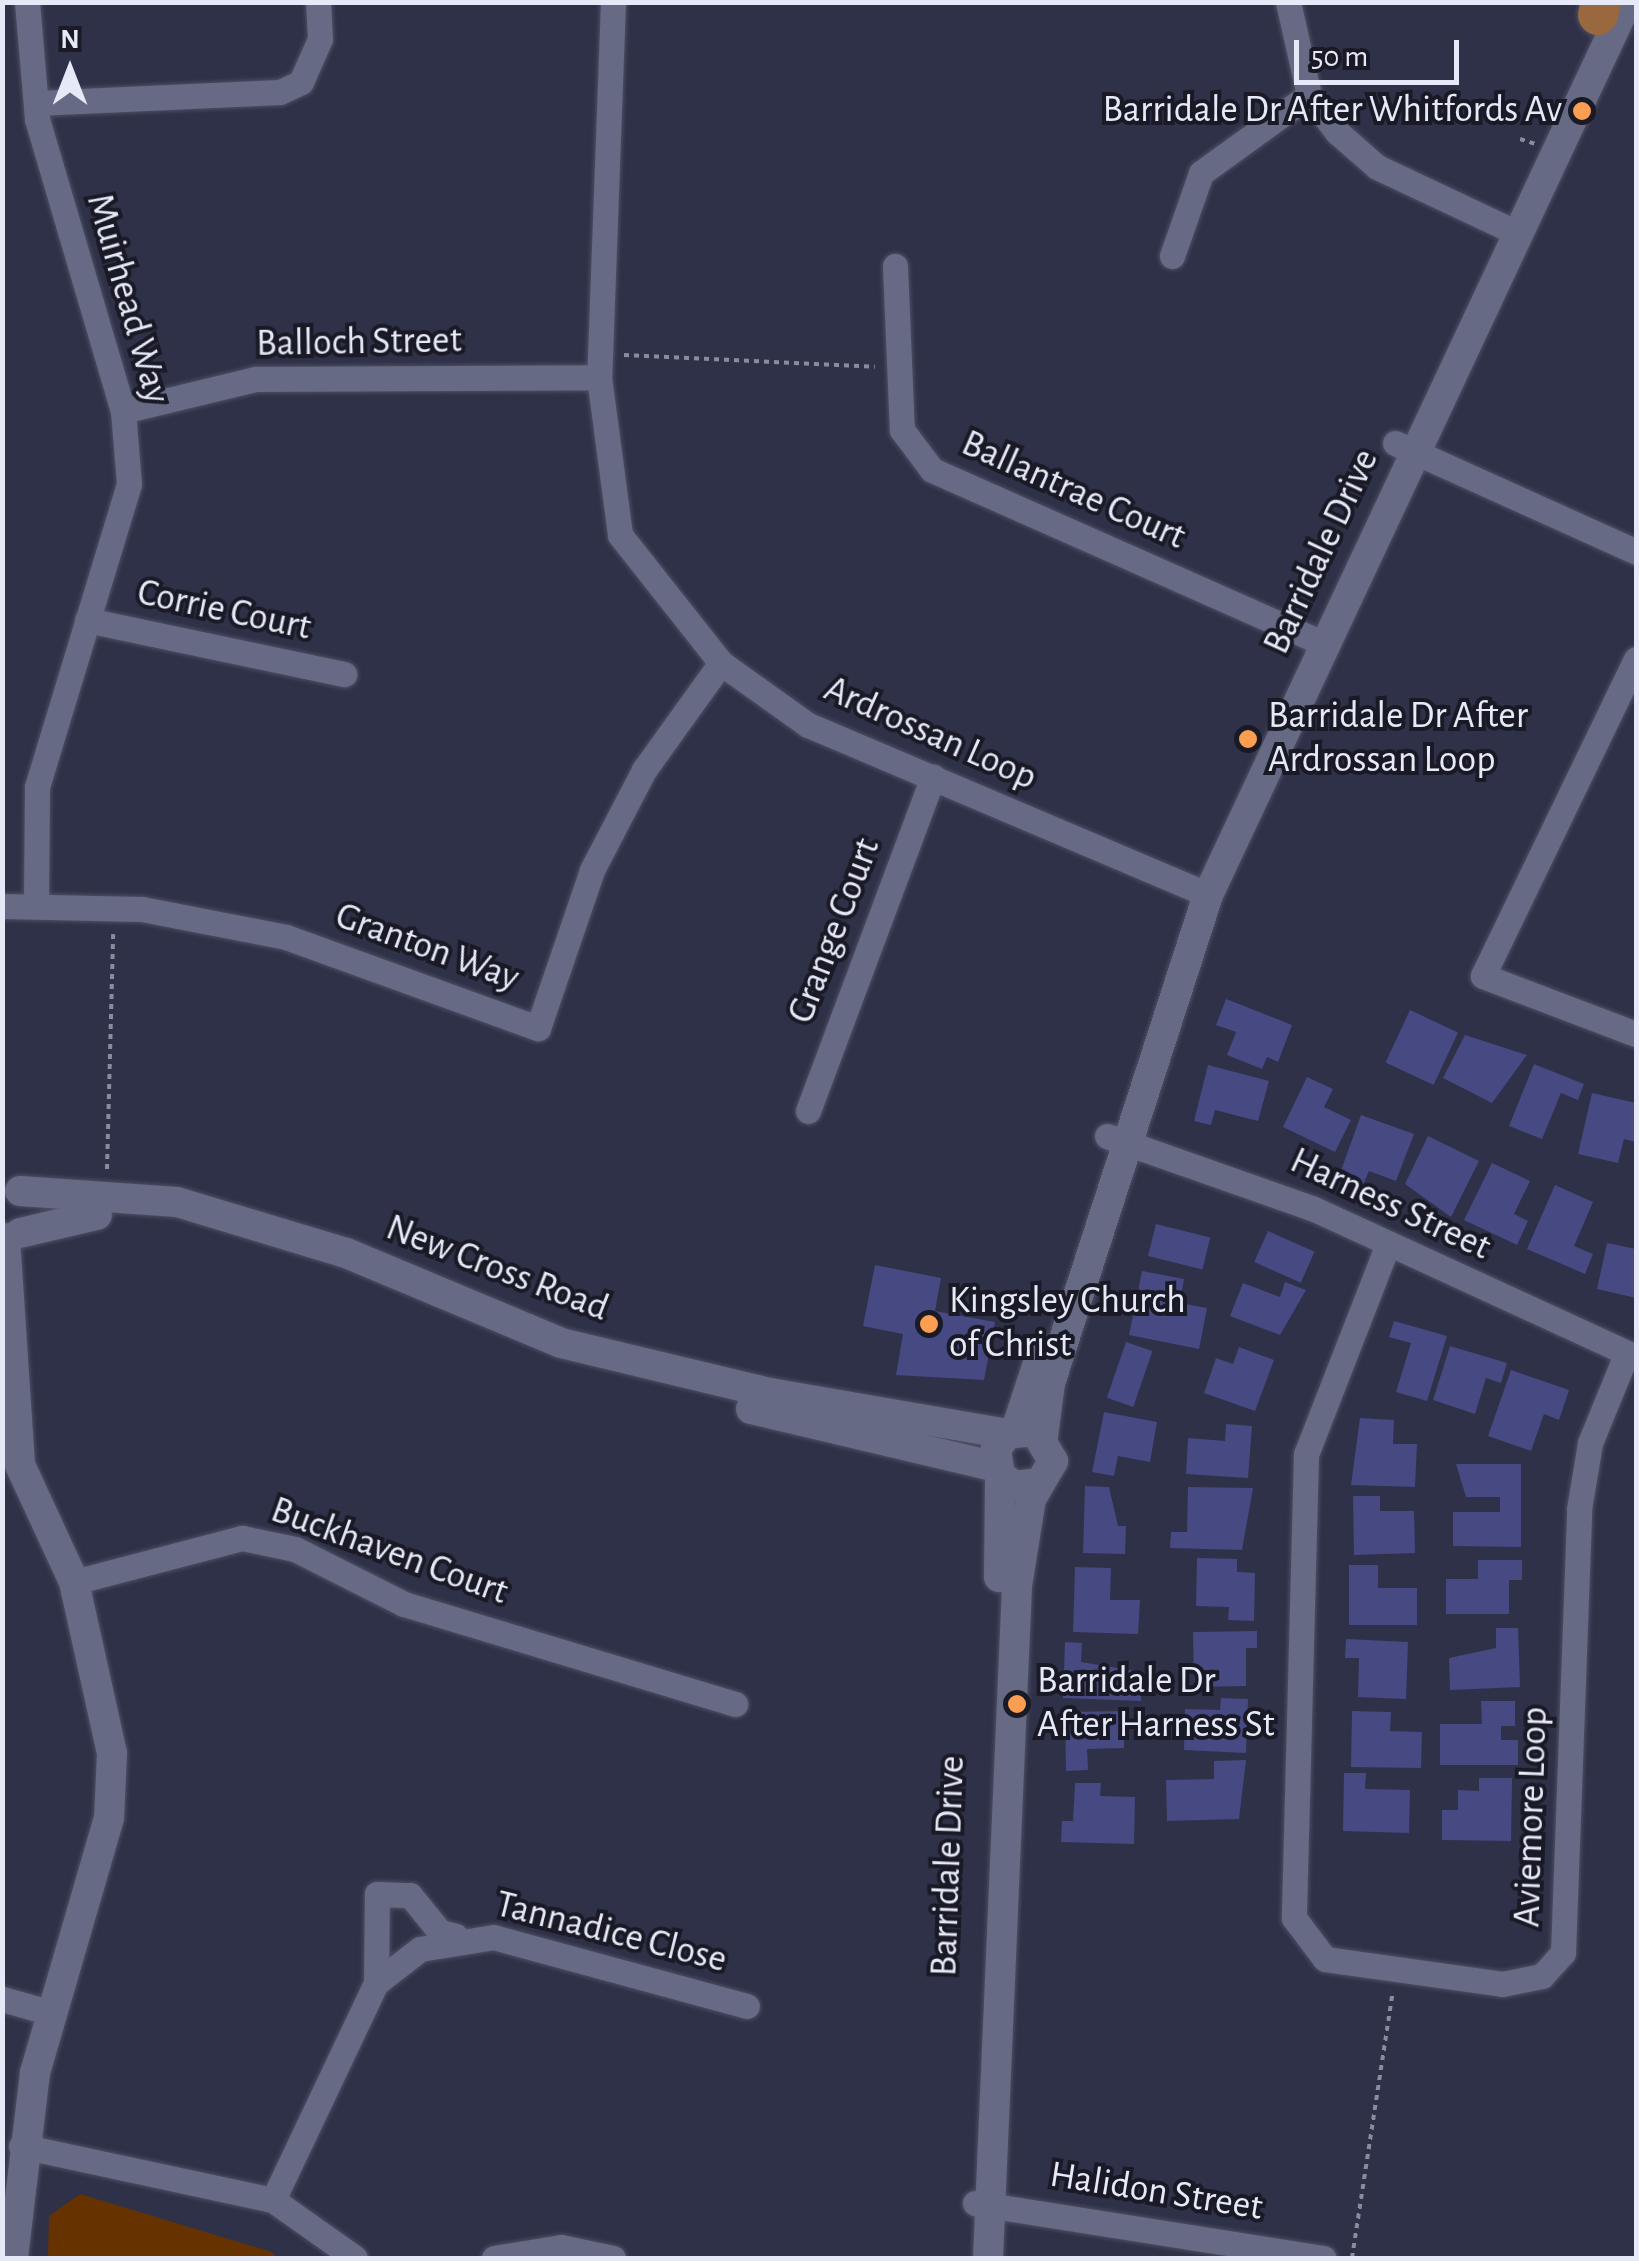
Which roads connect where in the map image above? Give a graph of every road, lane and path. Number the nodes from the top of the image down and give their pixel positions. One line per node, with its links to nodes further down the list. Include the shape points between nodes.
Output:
1 (27, 2): 7 (street, Muirhead Way)
2 (318, 2): 7 (street, via 320,38 302,82 280,92)
3 (613, 2): 11 (street, Ardrossan Loop)
4 (1288, 2): 6 (street)
5 (1608, 6): 8 (street, Barridale Drive)
6 (1309, 95): 8 (street, via 1377,167); 9 (street, via 1201,173)
7 (36, 103): 13 (street, Muirhead Way)
8 (1506, 228): 14 (street, Barridale Drive)
9 (1172, 256)
10 (895, 266): 12 (street, Ballantrae Court)
11 (599, 366): 12 (path); 13 (street, Balloch Street, via 255,379); 19 (street, Ardrossan Loop, via 620,535)
12 (896, 368): 17 (street, Ballantrae Court, via 902,430 932,470)
13 (124, 411): 16 (street, Muirhead Way, via 129,484)
14 (1403, 447): 15 (street); 17 (street, Barridale Drive)
15 (1636, 552)
16 (87, 620): 20 (street, Corrie Court); 23 (street, Muirhead Way, via 37,786)
17 (1315, 640): 22 (street, Barridale Drive)
18 (1636, 659): 26 (street, via 1483,976)
19 (722, 663): 21 (street, Ardrossan Loop, via 808,725); 25 (street, Granton Way, via 644,770 592,870 538,1028 286,936)
20 (344, 674)
21 (933, 777): 22 (street, Ardrossan Loop); 27 (street, Grange Court)
22 (1199, 891): 28 (street, Barridale Drive)
23 (36, 904): 24 (street, Granton Way); 25 (street, Granton Way)
24 (2, 906)
25 (114, 908): 30 (path)
26 (1636, 1034)
27 (808, 1111)
28 (1116, 1139): 32 (street, Harness Street, via 1230,1174); 34 (street, Barridale Drive)
29 (12, 1188): 30 (street, New Cross Road); 31 (street, via 30,1213)
30 (106, 1194): 34 (street, New Cross Road, via 266,1225 561,1343 770,1393)
31 (9, 1236): 35 (street); 36 (street, New Cross Road, via 56,1218 106,1214 174,1222 338,1272 555,1362)
32 (1388, 1244): 33 (street, Harness Street); 41 (street, Aviemore Loop, via 1306,1454 1294,1918 1325,1959)
33 (1631, 1356): 41 (street, Aviemore Loop, via 1590,1443 1579,1509 1563,1953 1524,1983)
34 (1022, 1434): 36 (street, Barridale Drive); 37 (street, Barridale Drive, via 1052,1461)
35 (12, 1468): 38 (street)
36 (998, 1471): 37 (street, New Cross Road, via 1014,1486); 48 (street, Barridale Drive)
37 (1039, 1483): 48 (street, Barridale Drive, via 1024,1524 1013,1634)
38 (74, 1582): 39 (street, Buckhaven Court, via 242,1538 296,1549 404,1604); 45 (street, via 112,1752 109,1818)
39 (735, 1704)
40 (456, 1936): 42 (street, Tannadice Close, via 420,1949); 42 (street, Tannadice Close, via 440,1932 399,1889 377,1894); 44 (street, Tannadice Close, via 492,1937)
41 (1396, 1972): 56 (path)
42 (376, 1983): 47 (street, Tannadice Close)
43 (2, 1998): 45 (street)
44 (748, 2006)
45 (52, 2013): 46 (street)
46 (22, 2146): 47 (street); 49 (street)
47 (273, 2200): 50 (street)
48 (985, 2204): 53 (street, Barridale Drive); 54 (street, Barridale Drive); 55 (street, Halidon Street)
49 (13, 2258)
50 (355, 2258)
51 (494, 2258): 52 (street, via 561,2247)
52 (612, 2258)
53 (968, 2258)
54 (988, 2258)
55 (1324, 2258)
56 (1352, 2258)

